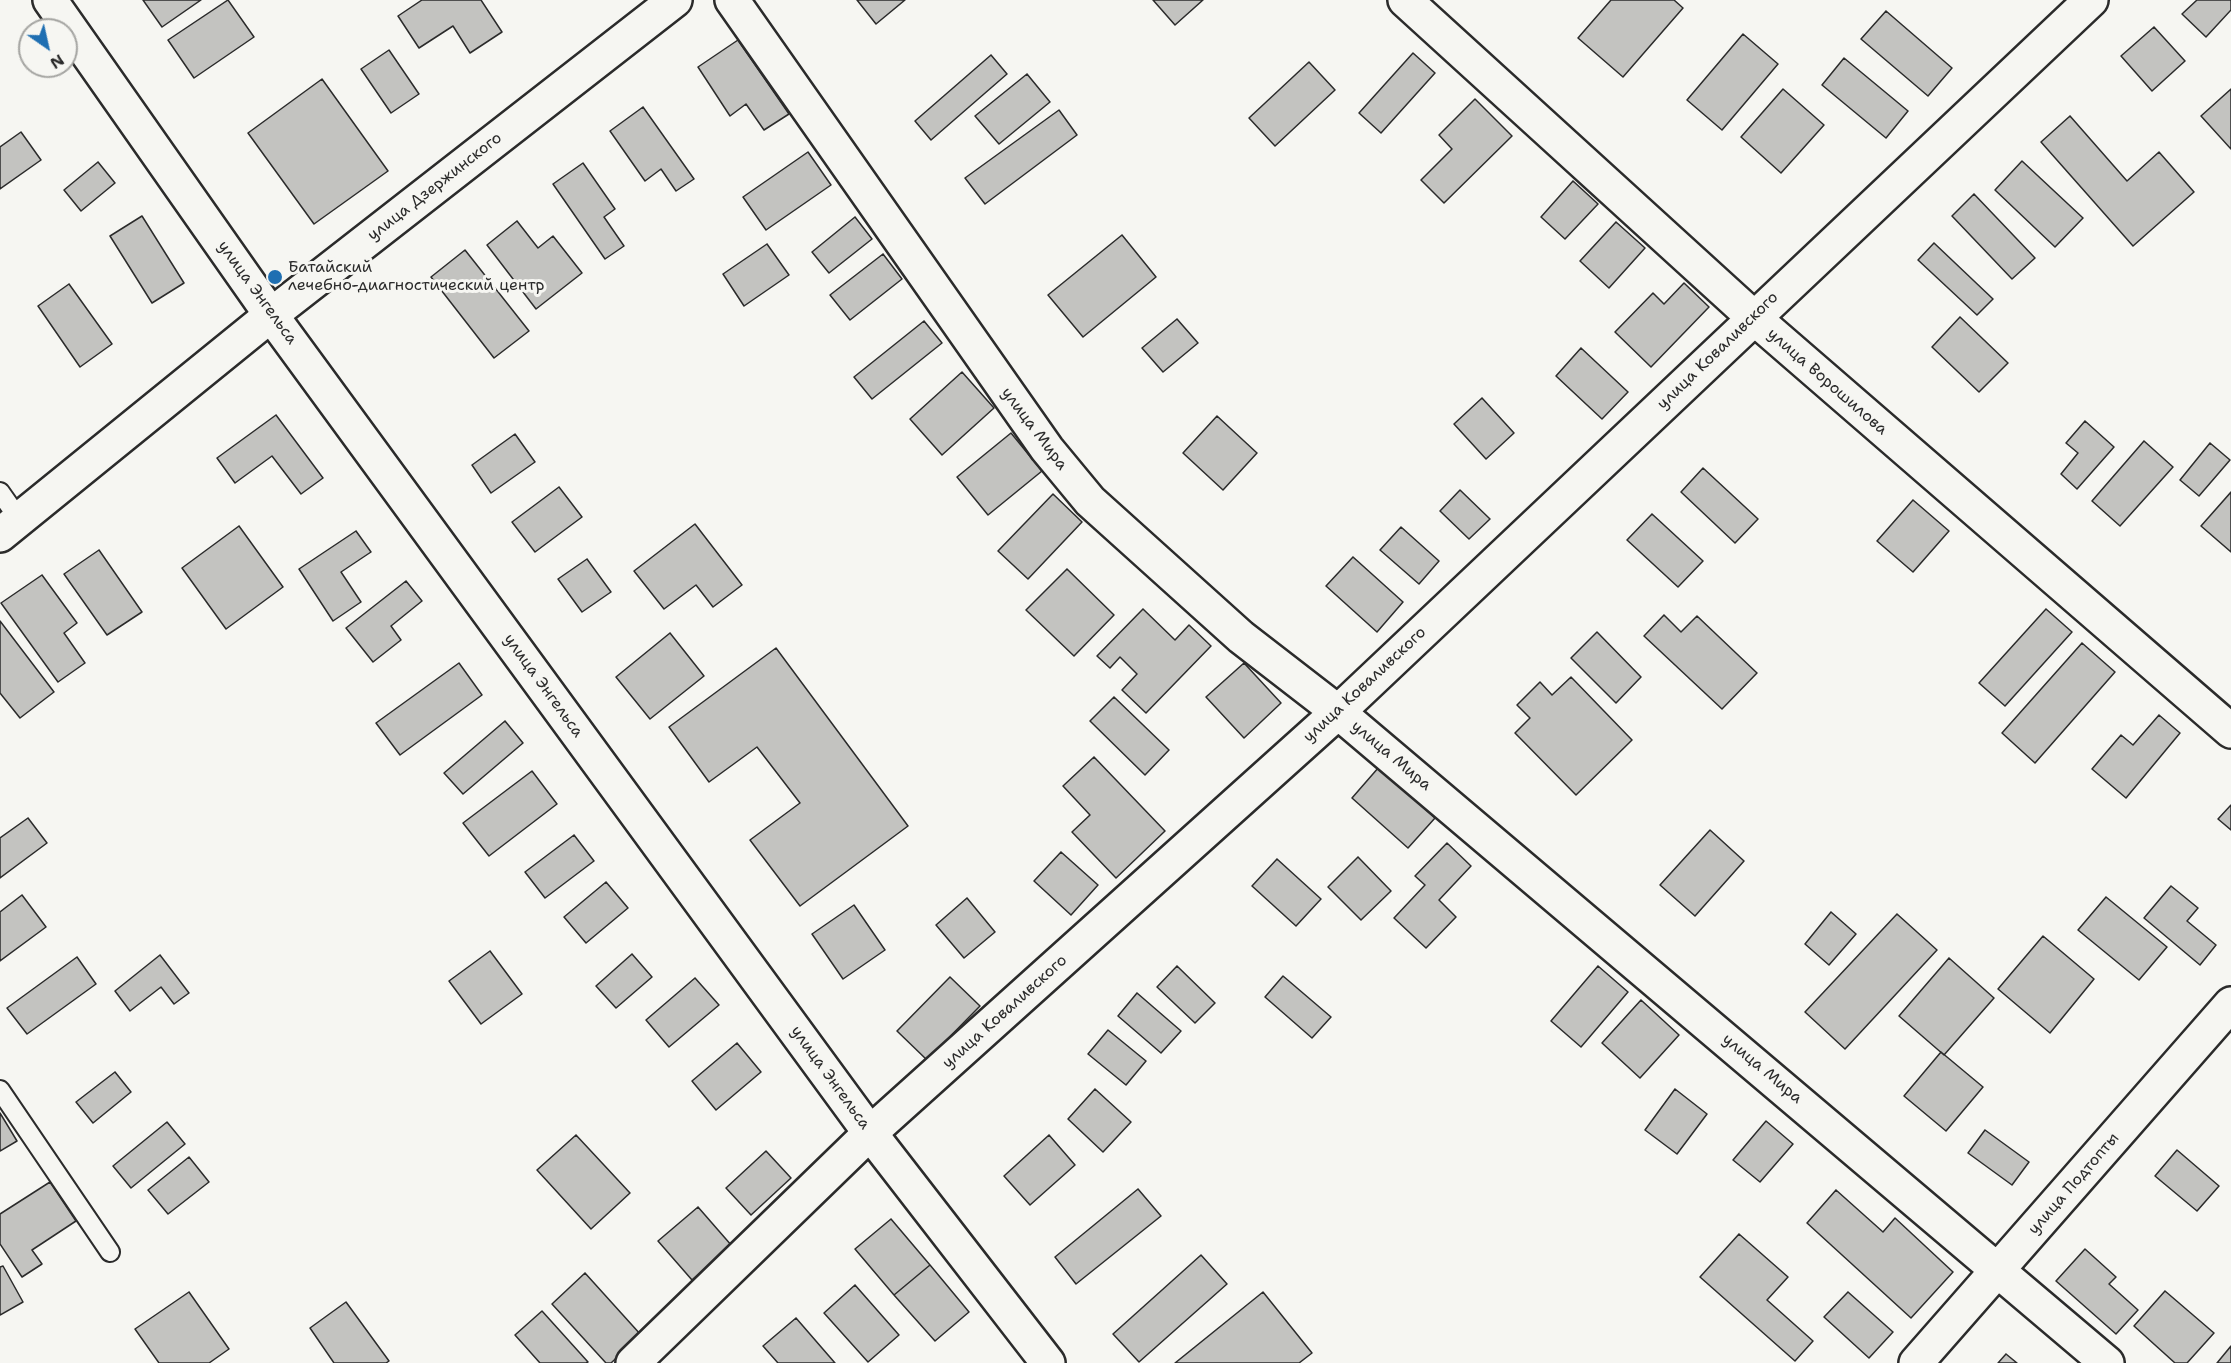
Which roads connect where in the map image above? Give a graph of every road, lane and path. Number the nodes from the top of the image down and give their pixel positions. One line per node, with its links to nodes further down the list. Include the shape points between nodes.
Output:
1 (50, 0): 6 (street, улица Энгельса)
2 (675, 0): 6 (street, улица Дзержинского)
3 (732, 0): 10 (street, улица Мира, via 1047,449 1090,501 1241,637)
4 (1405, 0): 7 (street, улица Ворошилова)
5 (2091, 0): 7 (street, улица Коваливского)
6 (271, 315): 9 (street, улица Дзержинского); 14 (street, улица Энгельса)
7 (1753, 317): 10 (street, улица Коваливского); 11 (street, улица Ворошилова)
8 (0, 492): 9 (lane)
9 (10, 527)
10 (1338, 712): 14 (street, улица Коваливского); 16 (street, улица Мира)
11 (2231, 731)
12 (2231, 1004): 16 (street, улица Подтопты)
13 (0, 1090): 15 (lane)
14 (870, 1133): 17 (street, улица Коваливского); 18 (street, улица Энгельса)
15 (110, 1252)
16 (2000, 1270): 19 (street, улица Подтопты); 20 (street, улица Мира)
17 (633, 1363)
18 (1048, 1363)
19 (1916, 1363)
20 (2107, 1363)

